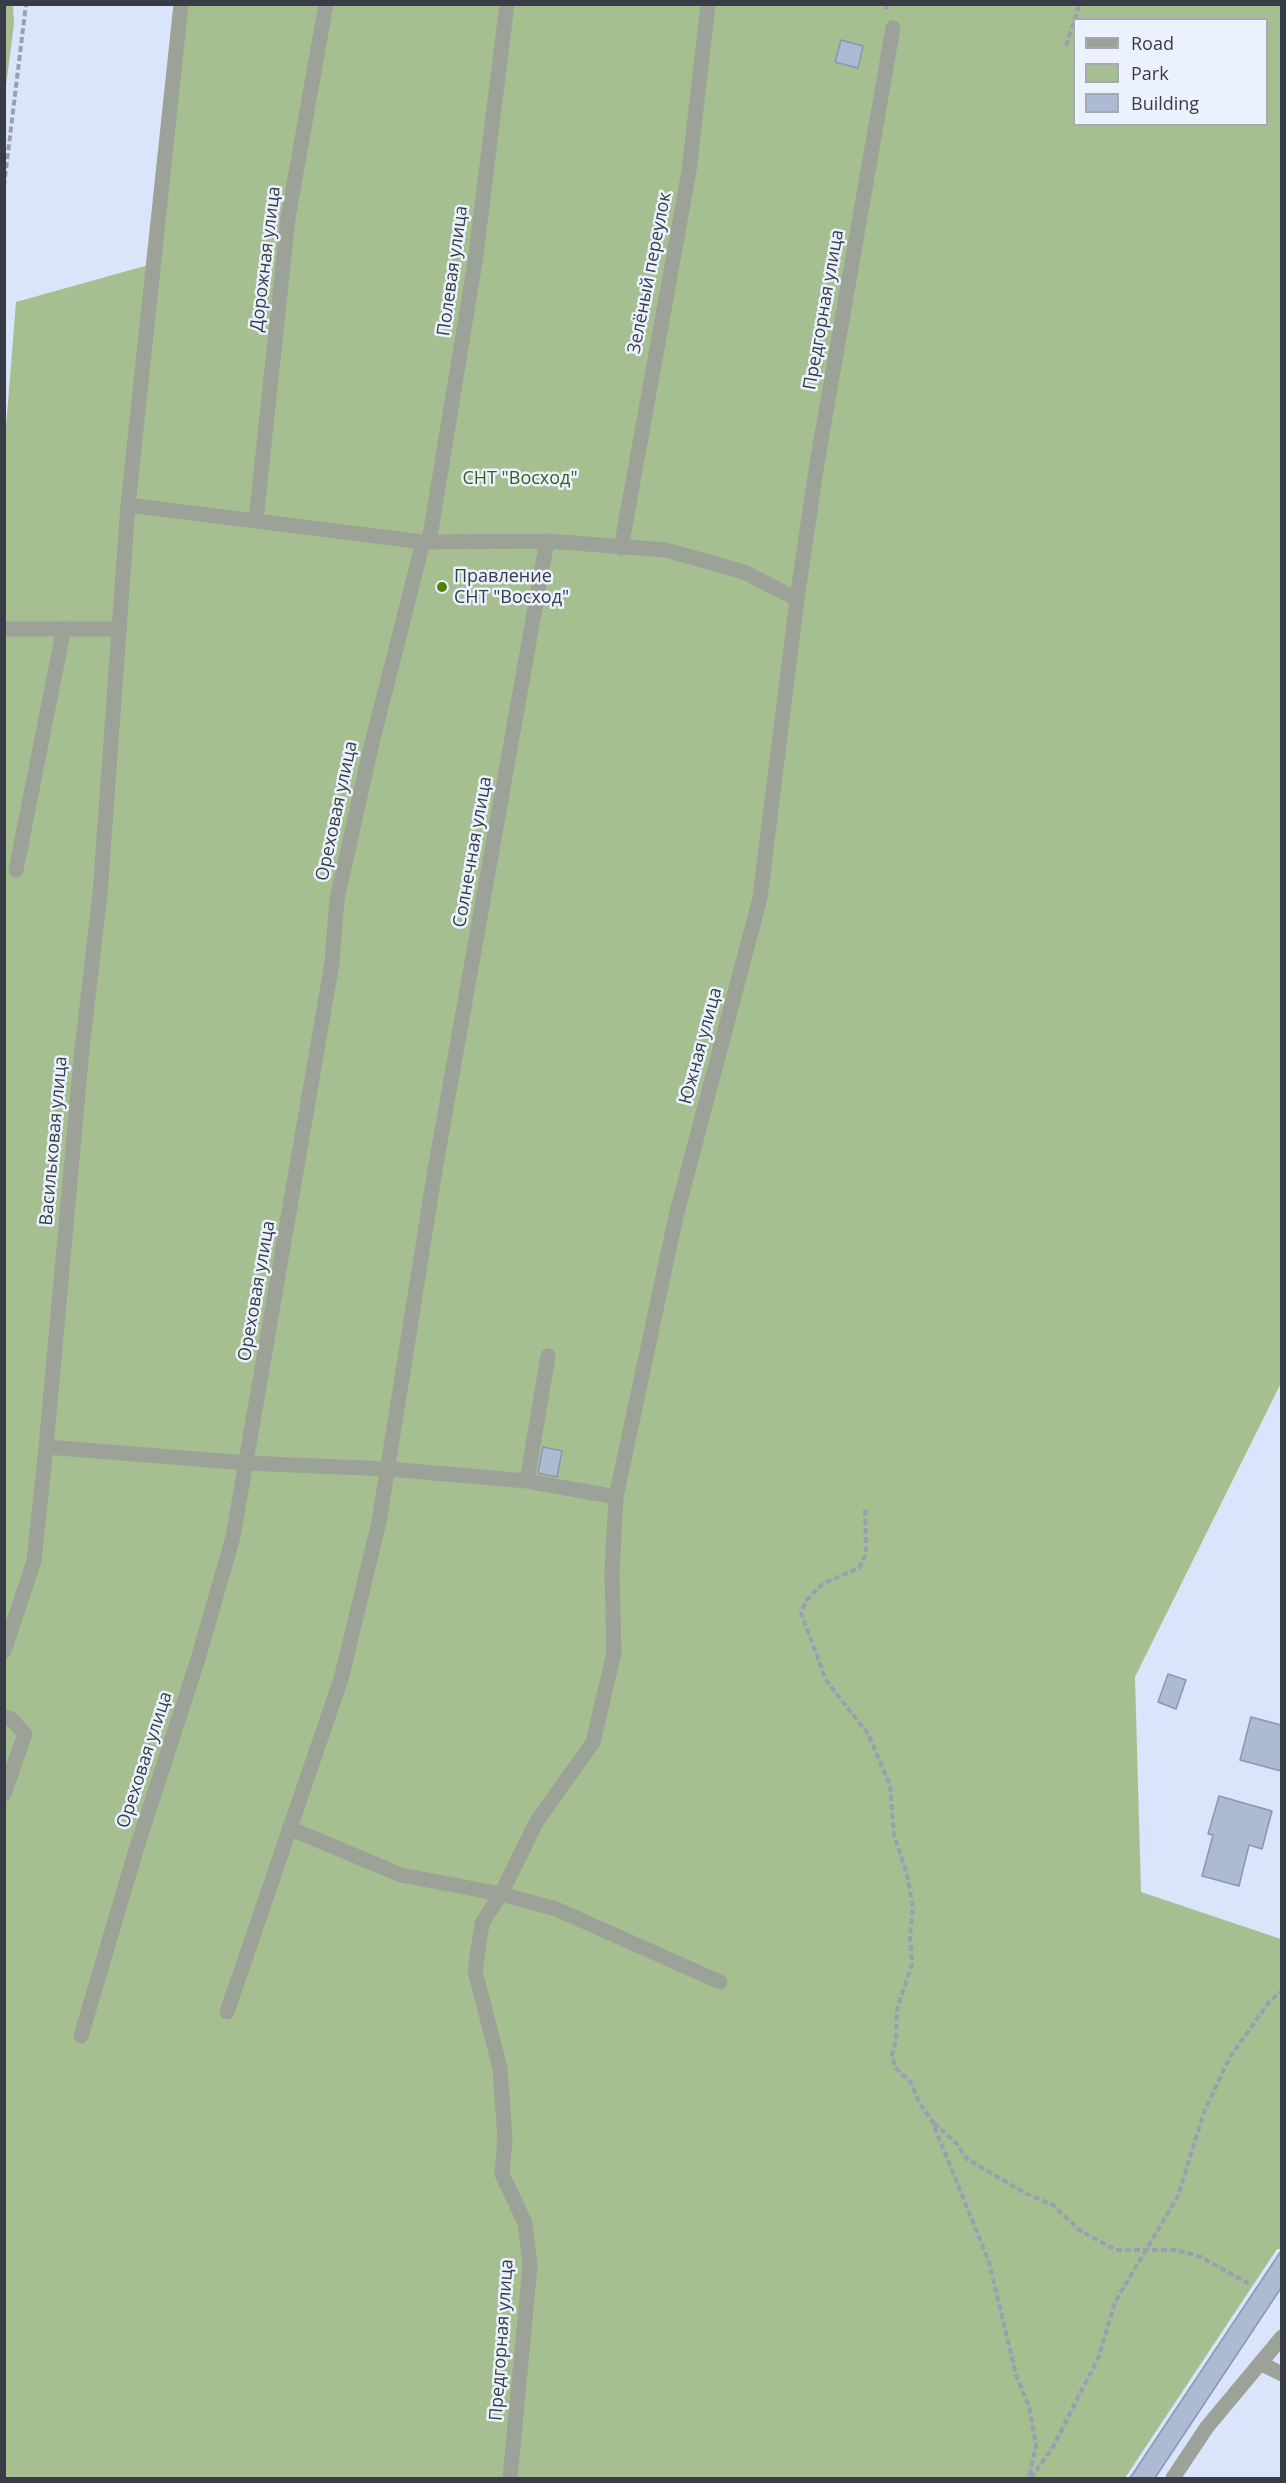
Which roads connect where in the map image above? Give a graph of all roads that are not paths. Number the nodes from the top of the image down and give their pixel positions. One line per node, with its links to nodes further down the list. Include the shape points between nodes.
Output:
1 (181, 4): 6 (street, Васильковая улица)
2 (326, 4): 7 (street, Дорожная улица, via 288,218)
3 (507, 4): 9 (street, Полевая улица, via 476,262)
4 (708, 4): 10 (street, Зелёный переулок, via 689,171)
5 (893, 28): 11 (street, Предгорная улица)
6 (128, 505): 7 (street); 14 (street, Васильковая улица)
7 (256, 520): 9 (street)
8 (547, 541): 9 (street); 10 (street); 19 (street, Солнечная улица, via 435,1170)
9 (426, 542): 18 (street, Ореховая улица, via 371,747 338,899 332,963)
10 (621, 548): 11 (street, via 666,550 744,572)
11 (797, 599): 21 (street, Южная улица, via 760,898 676,1216)
12 (64, 628): 13 (street); 14 (street); 15 (street)
13 (4, 629)
14 (120, 629): 17 (street, Васильковая улица, via 100,894)
15 (15, 870)
16 (548, 1356): 20 (street)
17 (46, 1447): 18 (street); 22 (street, Васильковая улица, via 34,1561)
18 (247, 1463): 19 (street); 29 (street, Ореховая улица, via 233,1537 198,1659)
19 (389, 1469): 20 (street); 25 (street, Солнечная улица, via 341,1679)
20 (527, 1481): 21 (street)
21 (616, 1497): 26 (street, Предгорная улица, via 612,1572 614,1653 593,1742 537,1821)
22 (4, 1651)
23 (4, 1717): 24 (street, via 25,1734)
24 (4, 1794)
25 (290, 1828): 26 (street, via 401,1875); 28 (street, Солнечная улица)
26 (501, 1894): 27 (street, via 556,1909); 33 (street, Предгорная улица, via 482,1923 475,1971 500,2068 505,2139 502,2174 525,2223 530,2266)
27 (720, 1982)
28 (227, 2012)
29 (81, 2036)
30 (1281, 2337): 31 (street)
31 (1260, 2363): 32 (street); 34 (street, via 1207,2427)
32 (1281, 2374)
33 (510, 2478)
34 (1173, 2478)

